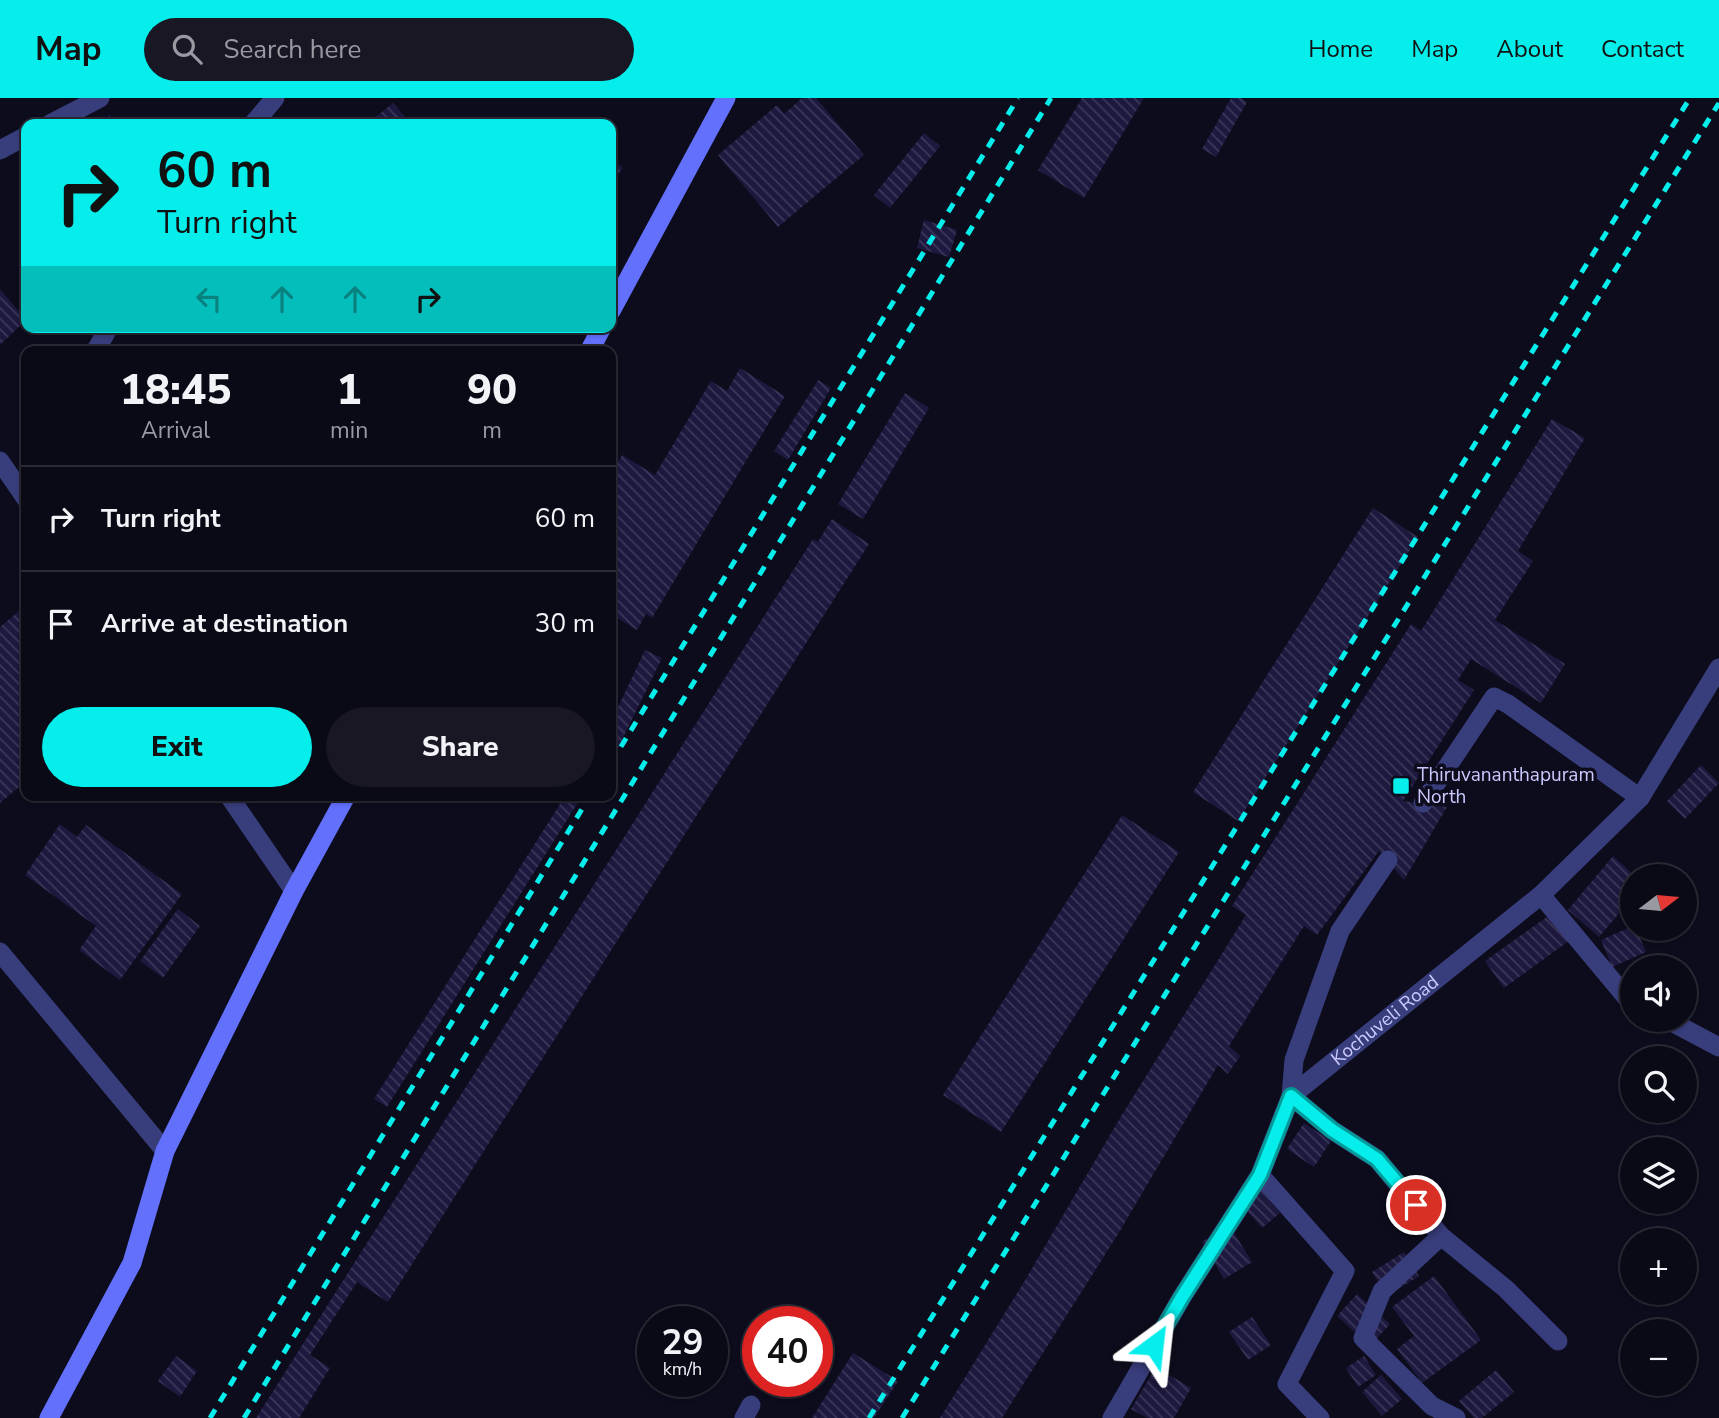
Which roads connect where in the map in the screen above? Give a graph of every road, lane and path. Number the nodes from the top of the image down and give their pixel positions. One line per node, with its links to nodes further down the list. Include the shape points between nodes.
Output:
1 (100, 98): 4 (street)
2 (275, 98): 5 (street)
3 (726, 98): 8 (main road)
4 (60, 119)
5 (257, 119)
6 (21, 139): 7 (street)
7 (0, 150)
8 (616, 302)
9 (0, 460): 10 (street)
10 (21, 483)
11 (1719, 668): 12 (street, Kochuveli Road)
12 (1640, 799): 15 (street, via 1494,697); 18 (street, Kochuveli Road)
13 (232, 801): 17 (street)
14 (343, 801): 17 (main road)
15 (1423, 803)
16 (1388, 860): 23 (street, via 1340,931 1294,1060)
17 (294, 891): 24 (main road)
18 (1541, 895): 20 (street); 23 (street, Kochuveli Road)
19 (0, 951): 24 (street)
20 (1620, 990)
21 (1691, 1032): 22 (street)
22 (1719, 1047)
23 (1291, 1096): 25 (street, Kochuveli Road); 26 (street, via 1377,1159)
24 (165, 1151): 28 (main road, via 132,1263)
25 (1260, 1175): 29 (street, Kochuveli Road); 30 (street, via 1345,1270 1287,1384)
26 (1441, 1237): 27 (street, via 1506,1289); 31 (street, via 1382,1291 1363,1338 1432,1406)
27 (1558, 1341)
28 (49, 1418)
29 (1112, 1418)
30 (1320, 1418)
31 (1456, 1418)

